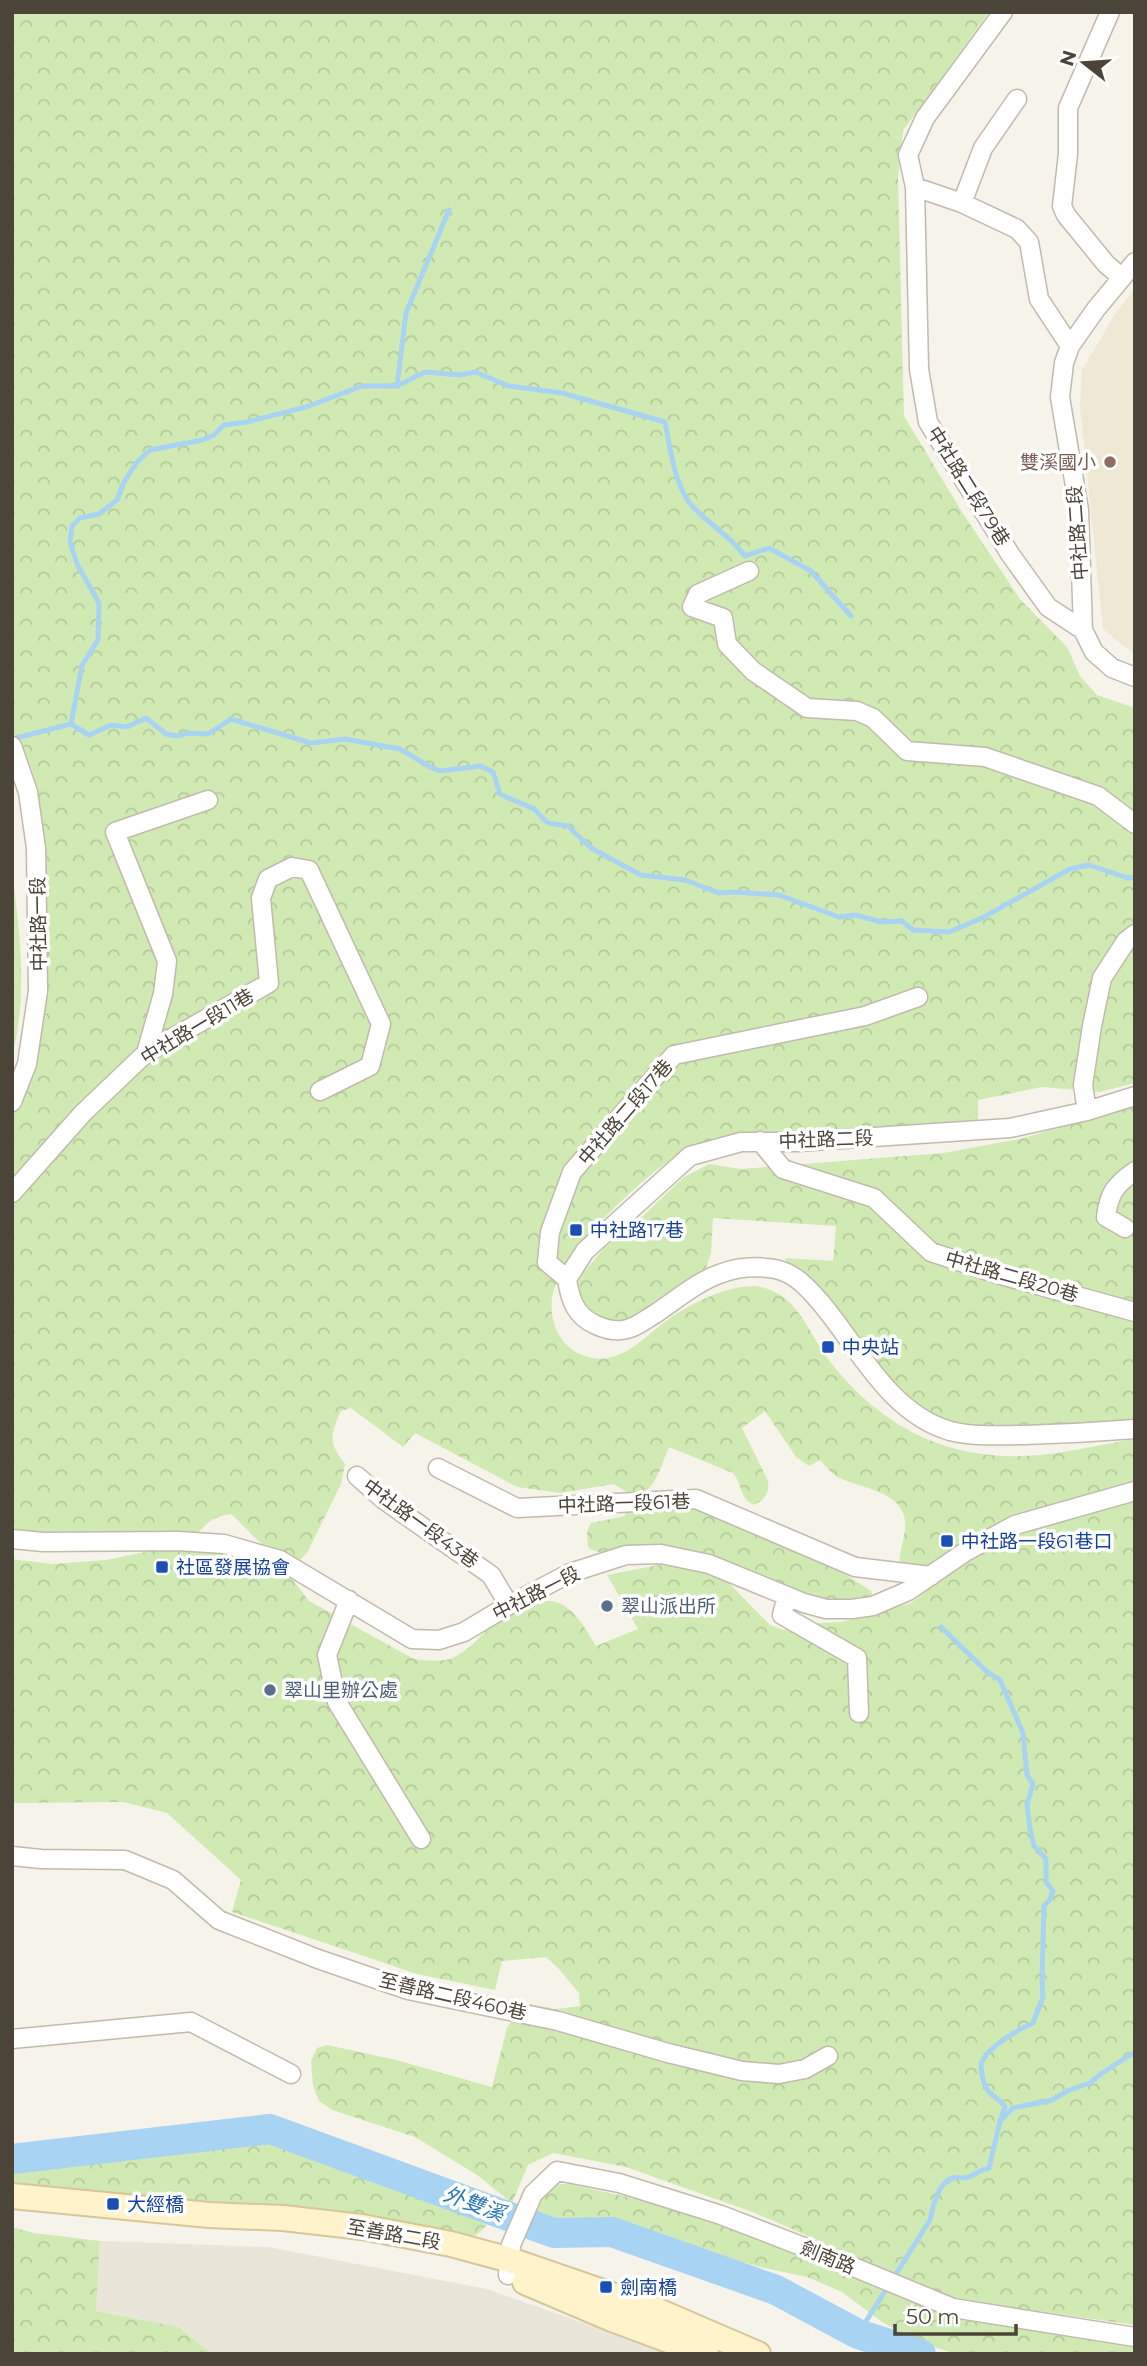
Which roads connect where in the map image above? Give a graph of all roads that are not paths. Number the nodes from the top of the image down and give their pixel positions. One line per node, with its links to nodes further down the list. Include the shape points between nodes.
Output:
1 (1003, 12): 4 (street, 中社路二段79巷, via 925,118 908,155)
2 (1110, 12): 7 (street, via 1068,108 1062,206)
3 (1017, 99): 5 (street, via 983,148)
4 (915, 187): 5 (street); 10 (street, 中社路二段79巷, via 919,369 928,422 1048,607)
5 (962, 202): 8 (street, via 1017,229 1029,242 1039,299)
6 (1135, 262): 7 (street, 中社路二段)
7 (1121, 277): 8 (street, 中社路二段)
8 (1070, 346): 10 (street, 中社路二段, via 1060,397 1079,510)
9 (749, 571): 14 (street, via 698,594 692,607 723,618 727,644 753,671 807,708 857,711 873,718 907,751 985,757 1098,796)
10 (1083, 630): 11 (street, via 1094,652 1112,668)
11 (1135, 677)
12 (12, 746): 20 (street, 中社路一段, via 28,792 36,848 38,992 27,1064)
13 (208, 800): 17 (street, via 115,832 167,961)
14 (1135, 824)
15 (1135, 934): 21 (street, via 1102,978 1083,1085)
16 (918, 997): 26 (street, 中社路二段17巷, via 865,1016 674,1055 572,1172 550,1232 547,1262)
17 (146, 1053): 18 (street, 中社路一段11巷, via 269,983 261,898 268,879 292,867 309,870 381,1024 370,1066); 24 (street, 中社路一段11巷, via 83,1113)
18 (320, 1091)
19 (1135, 1096): 21 (street, 中社路二段)
20 (12, 1102)
21 (1087, 1111): 22 (street, 中社路二段, via 1010,1128)
22 (760, 1141): 26 (street, 中社路二段, via 690,1156 585,1251); 27 (street, 中社路二段20巷, via 783,1170 874,1198 930,1252)
23 (1135, 1171): 25 (street, via 1119,1182 1108,1199 1106,1217)
24 (12, 1193)
25 (1125, 1228)
26 (567, 1279): 28 (street, via 577,1312 593,1324 619,1330 642,1322 723,1272 751,1267 777,1270 803,1283 909,1412 948,1430 976,1436)
27 (1135, 1312)
28 (1135, 1429)
29 (439, 1468): 33 (street, 中社路一段61巷, via 517,1508 696,1499 855,1567)
30 (357, 1476): 36 (street, 中社路一段43巷, via 491,1575)
31 (1135, 1492): 33 (street, 中社路一段, via 1015,1525)
32 (12, 1539): 35 (street, 中社路一段, via 223,1544 280,1560)
33 (931, 1576): 34 (street, 中社路一段, via 873,1606 852,1609 826,1609)
34 (788, 1596): 36 (street, 中社路一段, via 709,1564 661,1554 626,1555 570,1573); 37 (street, via 782,1615 857,1658)
35 (349, 1600): 36 (street, 中社路一段, via 412,1639 439,1640 464,1632); 38 (street, via 327,1655 337,1702)
36 (509, 1605)
37 (859, 1713)
38 (421, 1839)
39 (12, 1856): 41 (street, 至善路二段460巷, via 125,1860 173,1880 219,1920 408,1990 558,2021 742,2071 779,2074 805,2069)
40 (12, 2039): 42 (street, via 191,2022)
41 (828, 2056)
42 (290, 2074)
43 (12, 2196): 45 (street, 至善路二段, via 362,2227)
44 (12, 2212): 45 (street, 至善路二段, via 282,2233 447,2258)
45 (510, 2260): 46 (street, 劍南路, via 533,2194 556,2171 619,2183 721,2215 953,2308); 47 (street, 至善路二段, via 612,2319); 48 (street, 至善路二段, via 658,2311)
46 (1135, 2337)
47 (706, 2354)
48 (758, 2354)

